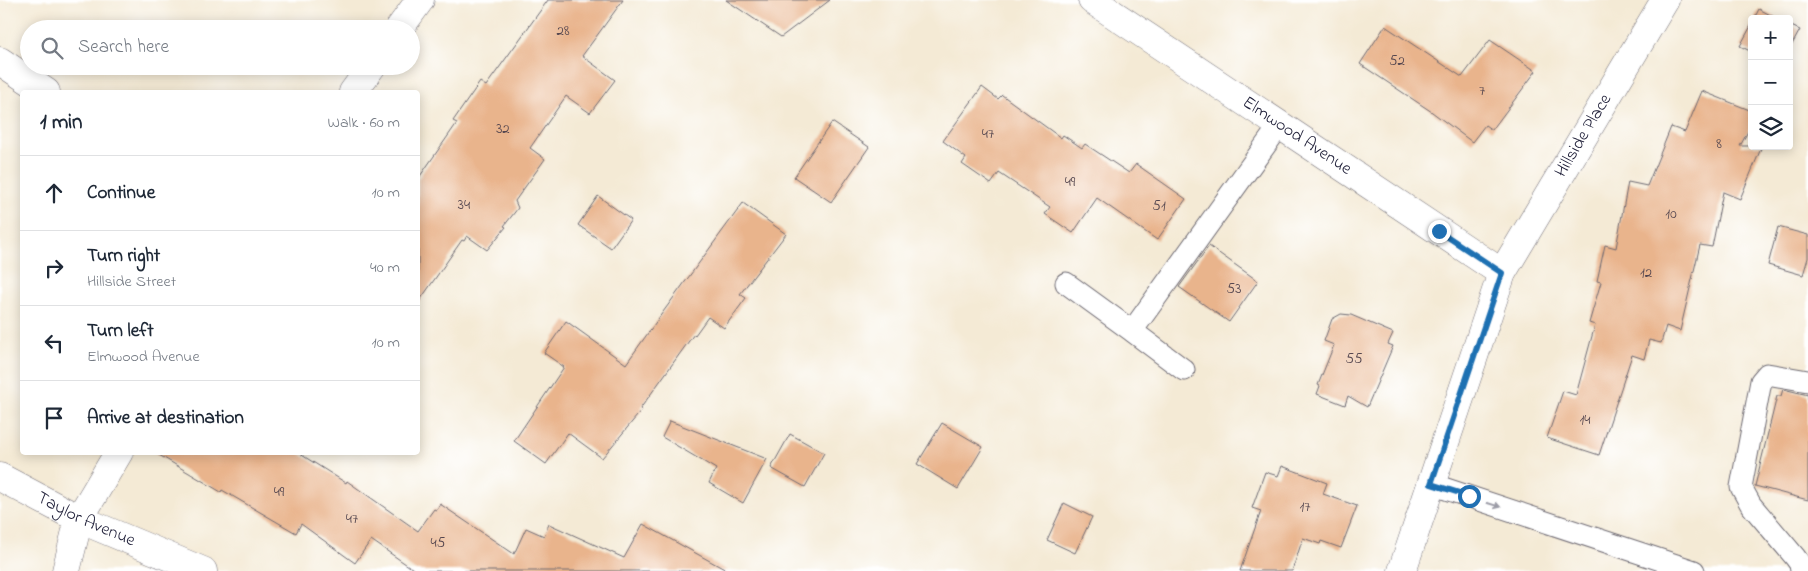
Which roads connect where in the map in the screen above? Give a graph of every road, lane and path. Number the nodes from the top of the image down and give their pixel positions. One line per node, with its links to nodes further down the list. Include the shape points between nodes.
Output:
1 (420, 0): 4 (street)
2 (1092, 0): 11 (street, Elmwood Avenue)
3 (1665, 0): 12 (street, Hillside Place)
4 (406, 20)
5 (0, 61): 6 (street)
6 (20, 74)
7 (21, 75): 9 (street)
8 (365, 75): 10 (street)
9 (43, 90)
10 (354, 90)
11 (1280, 125): 12 (street, Elmwood Avenue); 14 (lane)
12 (1502, 273): 19 (street, Hillside Place)
13 (1066, 283): 14 (lane)
14 (1132, 331): 15 (lane)
15 (1184, 370)
16 (1808, 381): 25 (lane, via 1764,376 1741,487 1751,505 1796,557)
17 (117, 455): 20 (street)
18 (0, 477): 20 (street, Taylor Avenue)
19 (1431, 484): 23 (street, Hillside Place); 24 (lane, one-way to 24)
20 (79, 519): 21 (street); 22 (street, Taylor Avenue)
21 (66, 571)
22 (203, 571)
23 (1402, 571)
24 (1694, 571)
25 (1802, 571)

